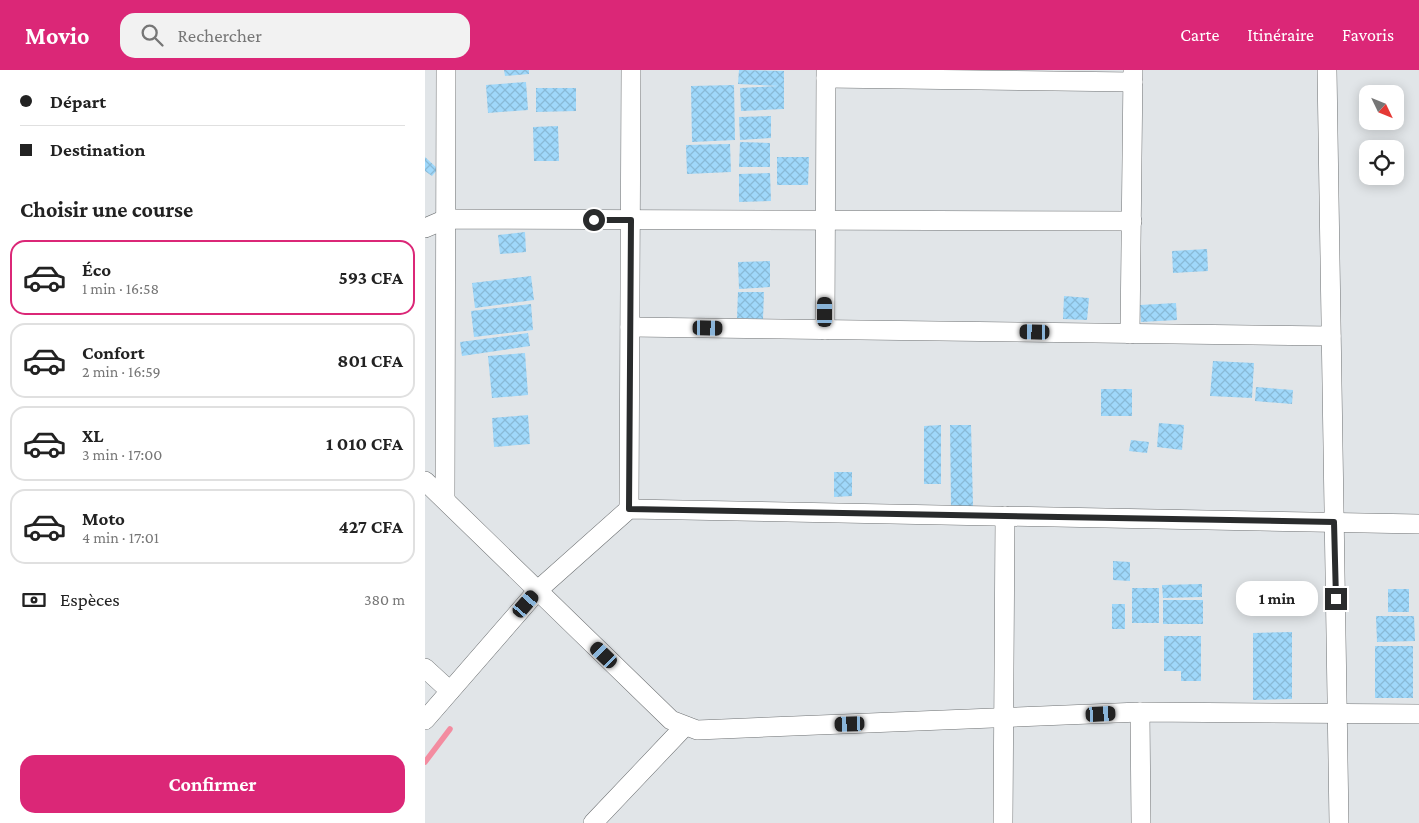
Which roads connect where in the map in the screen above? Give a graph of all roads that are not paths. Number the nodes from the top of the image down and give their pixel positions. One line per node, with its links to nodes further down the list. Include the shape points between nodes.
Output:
1 (446, 70): 6 (street)
2 (631, 70): 7 (street)
3 (1327, 70): 14 (street)
4 (825, 74): 5 (street); 8 (street)
5 (1133, 76): 9 (street)
6 (446, 219): 7 (street); 10 (street); 16 (street)
7 (631, 220): 8 (street); 11 (street)
8 (825, 221): 9 (street); 12 (street)
9 (1131, 222): 13 (street)
10 (425, 228)
11 (630, 327): 12 (street); 17 (street)
12 (825, 330): 13 (street)
13 (1130, 334): 14 (street)
14 (1331, 336): 19 (street)
15 (425, 481): 16 (street)
16 (445, 499): 21 (street)
17 (629, 509): 18 (street); 21 (street)
18 (1005, 516): 19 (street); 27 (street)
19 (1334, 522): 20 (street); 25 (street)
20 (1419, 524)
21 (538, 590): 23 (street); 29 (street, via 671,720)
22 (425, 668): 23 (street)
23 (450, 691): 28 (street)
24 (1140, 712): 25 (street); 27 (street); 32 (street)
25 (1337, 714): 26 (street); 33 (street)
26 (1419, 714)
27 (1003, 718): 29 (street, via 697,730); 31 (street)
28 (425, 720)
29 (685, 726): 30 (street)
30 (593, 823)
31 (1003, 823)
32 (1141, 823)
33 (1339, 823)

